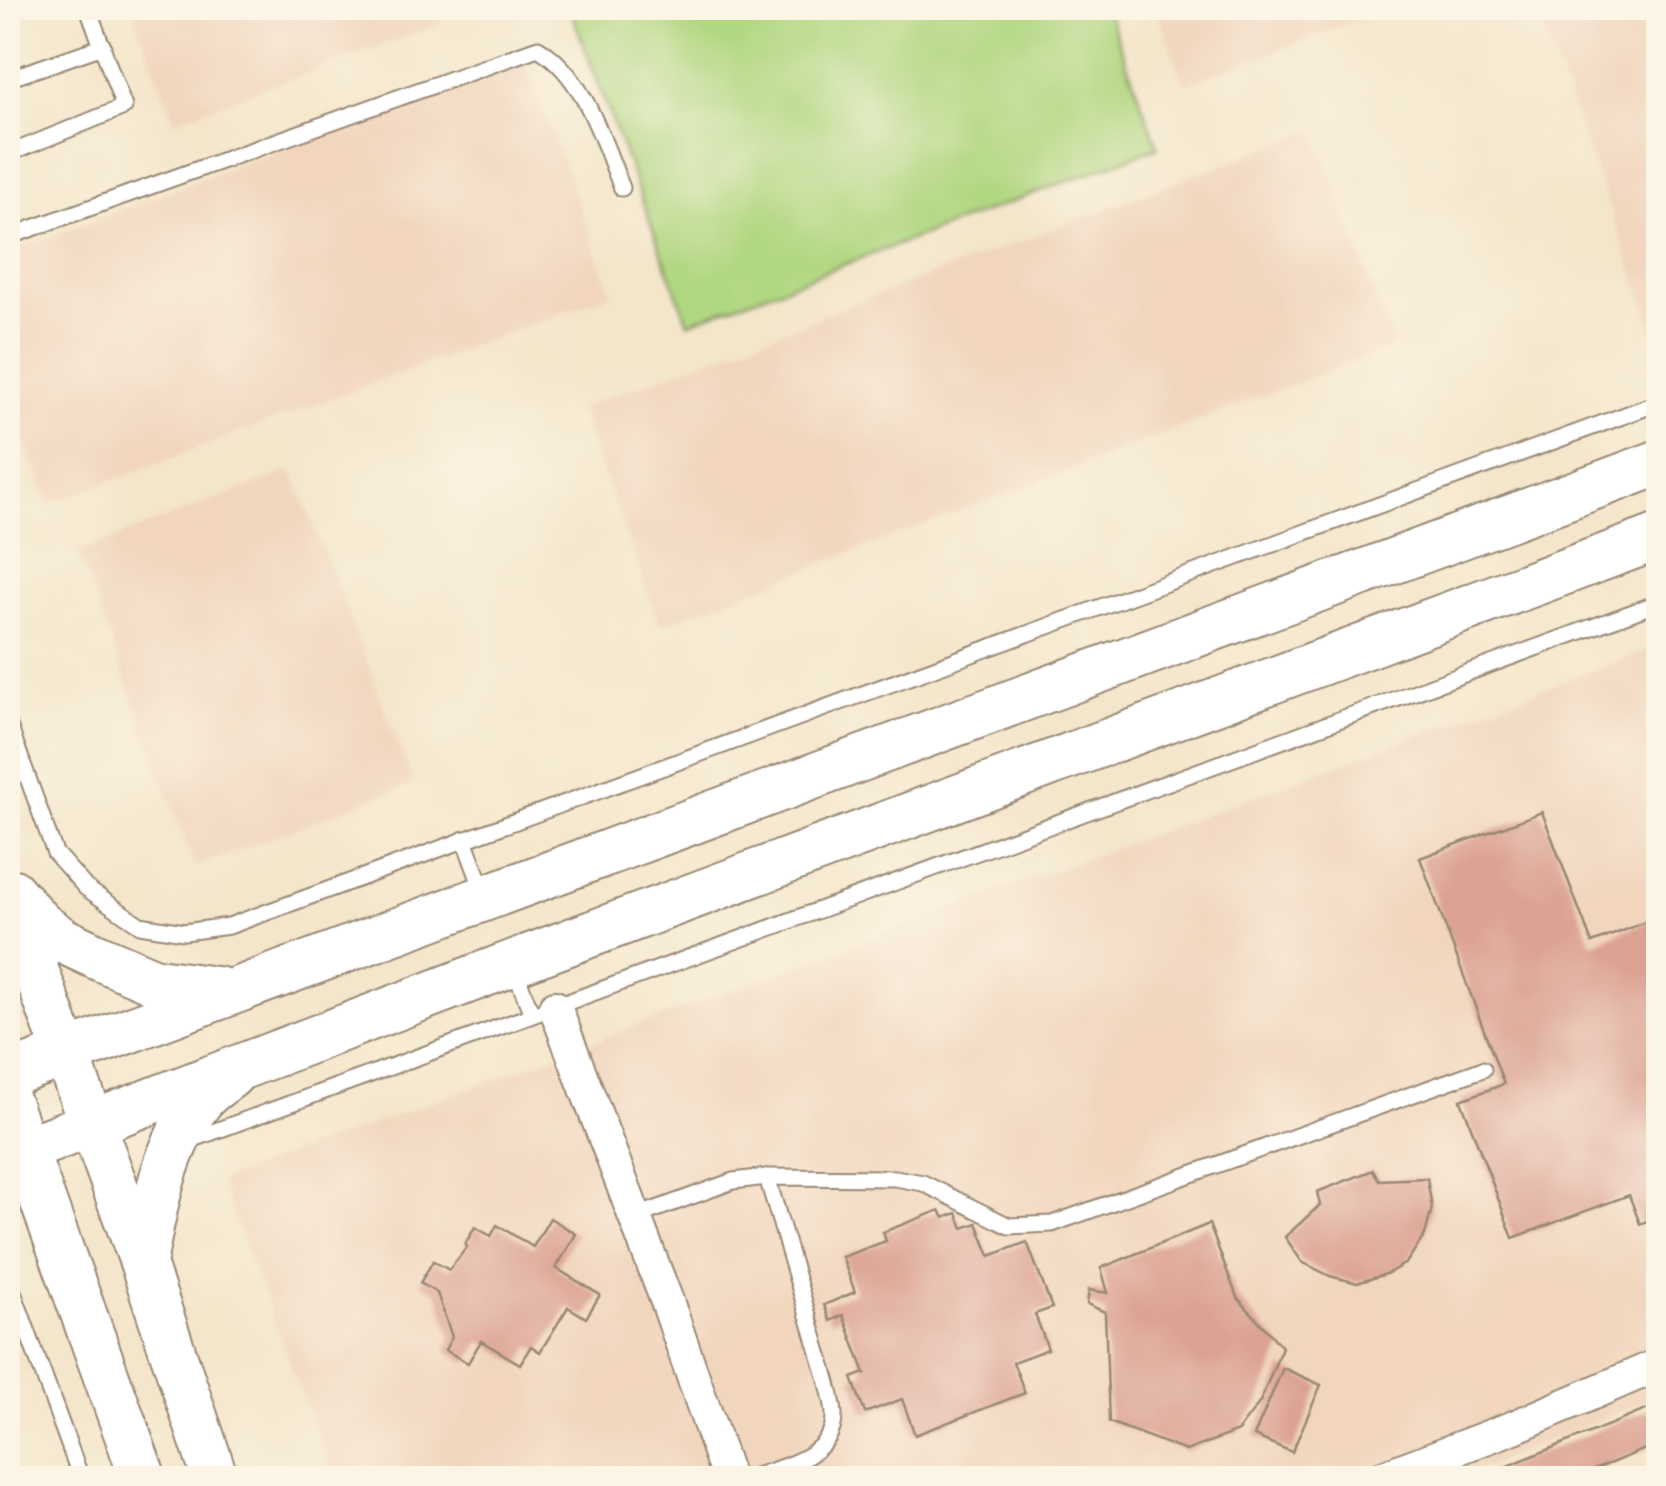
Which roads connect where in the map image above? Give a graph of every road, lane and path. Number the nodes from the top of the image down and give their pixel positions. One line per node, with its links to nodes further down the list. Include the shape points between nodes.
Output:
1 (88, 8): 2 (lane)
2 (103, 46): 3 (lane); 4 (lane, via 124,108)
3 (8, 79)
4 (8, 154)
5 (622, 188): 6 (lane, via 590,110 556,58 538,48)
6 (8, 237)
7 (1658, 403): 12 (lane)
8 (1658, 463): 15 (main road)
9 (1658, 536): 16 (main road)
10 (1658, 604): 18 (lane)
11 (8, 723): 12 (lane, via 56,852 86,888 140,924 184,932 228,926)
12 (464, 839): 15 (lane)
13 (8, 887): 17 (main road, via 40,924 98,958 154,981)
14 (8, 895): 19 (main road)
15 (486, 897): 16 (main road); 17 (main road)
16 (513, 963): 18 (lane); 20 (main road)
17 (227, 992): 19 (main road)
18 (543, 1011): 25 (lane); 28 (street)
19 (65, 1052): 22 (main road); 24 (main road)
20 (240, 1068): 24 (main road); 25 (main road, via 201,1100)
21 (1483, 1069): 27 (lane, via 1052,1224 1009,1226 923,1183 895,1178)
22 (8, 1075)
23 (8, 1104): 26 (main road)
24 (92, 1124): 26 (main road); 29 (main road)
25 (175, 1146): 29 (main road)
26 (26, 1149): 33 (main road)
27 (767, 1176): 28 (lane); 36 (lane, via 834,1416 818,1450)
28 (634, 1217): 35 (street)
29 (143, 1263): 34 (main road)
30 (8, 1278): 32 (lane)
31 (1658, 1365): 37 (street)
32 (82, 1478)
33 (143, 1478)
34 (215, 1478)
35 (728, 1478)
36 (749, 1478)
37 (1380, 1478)

